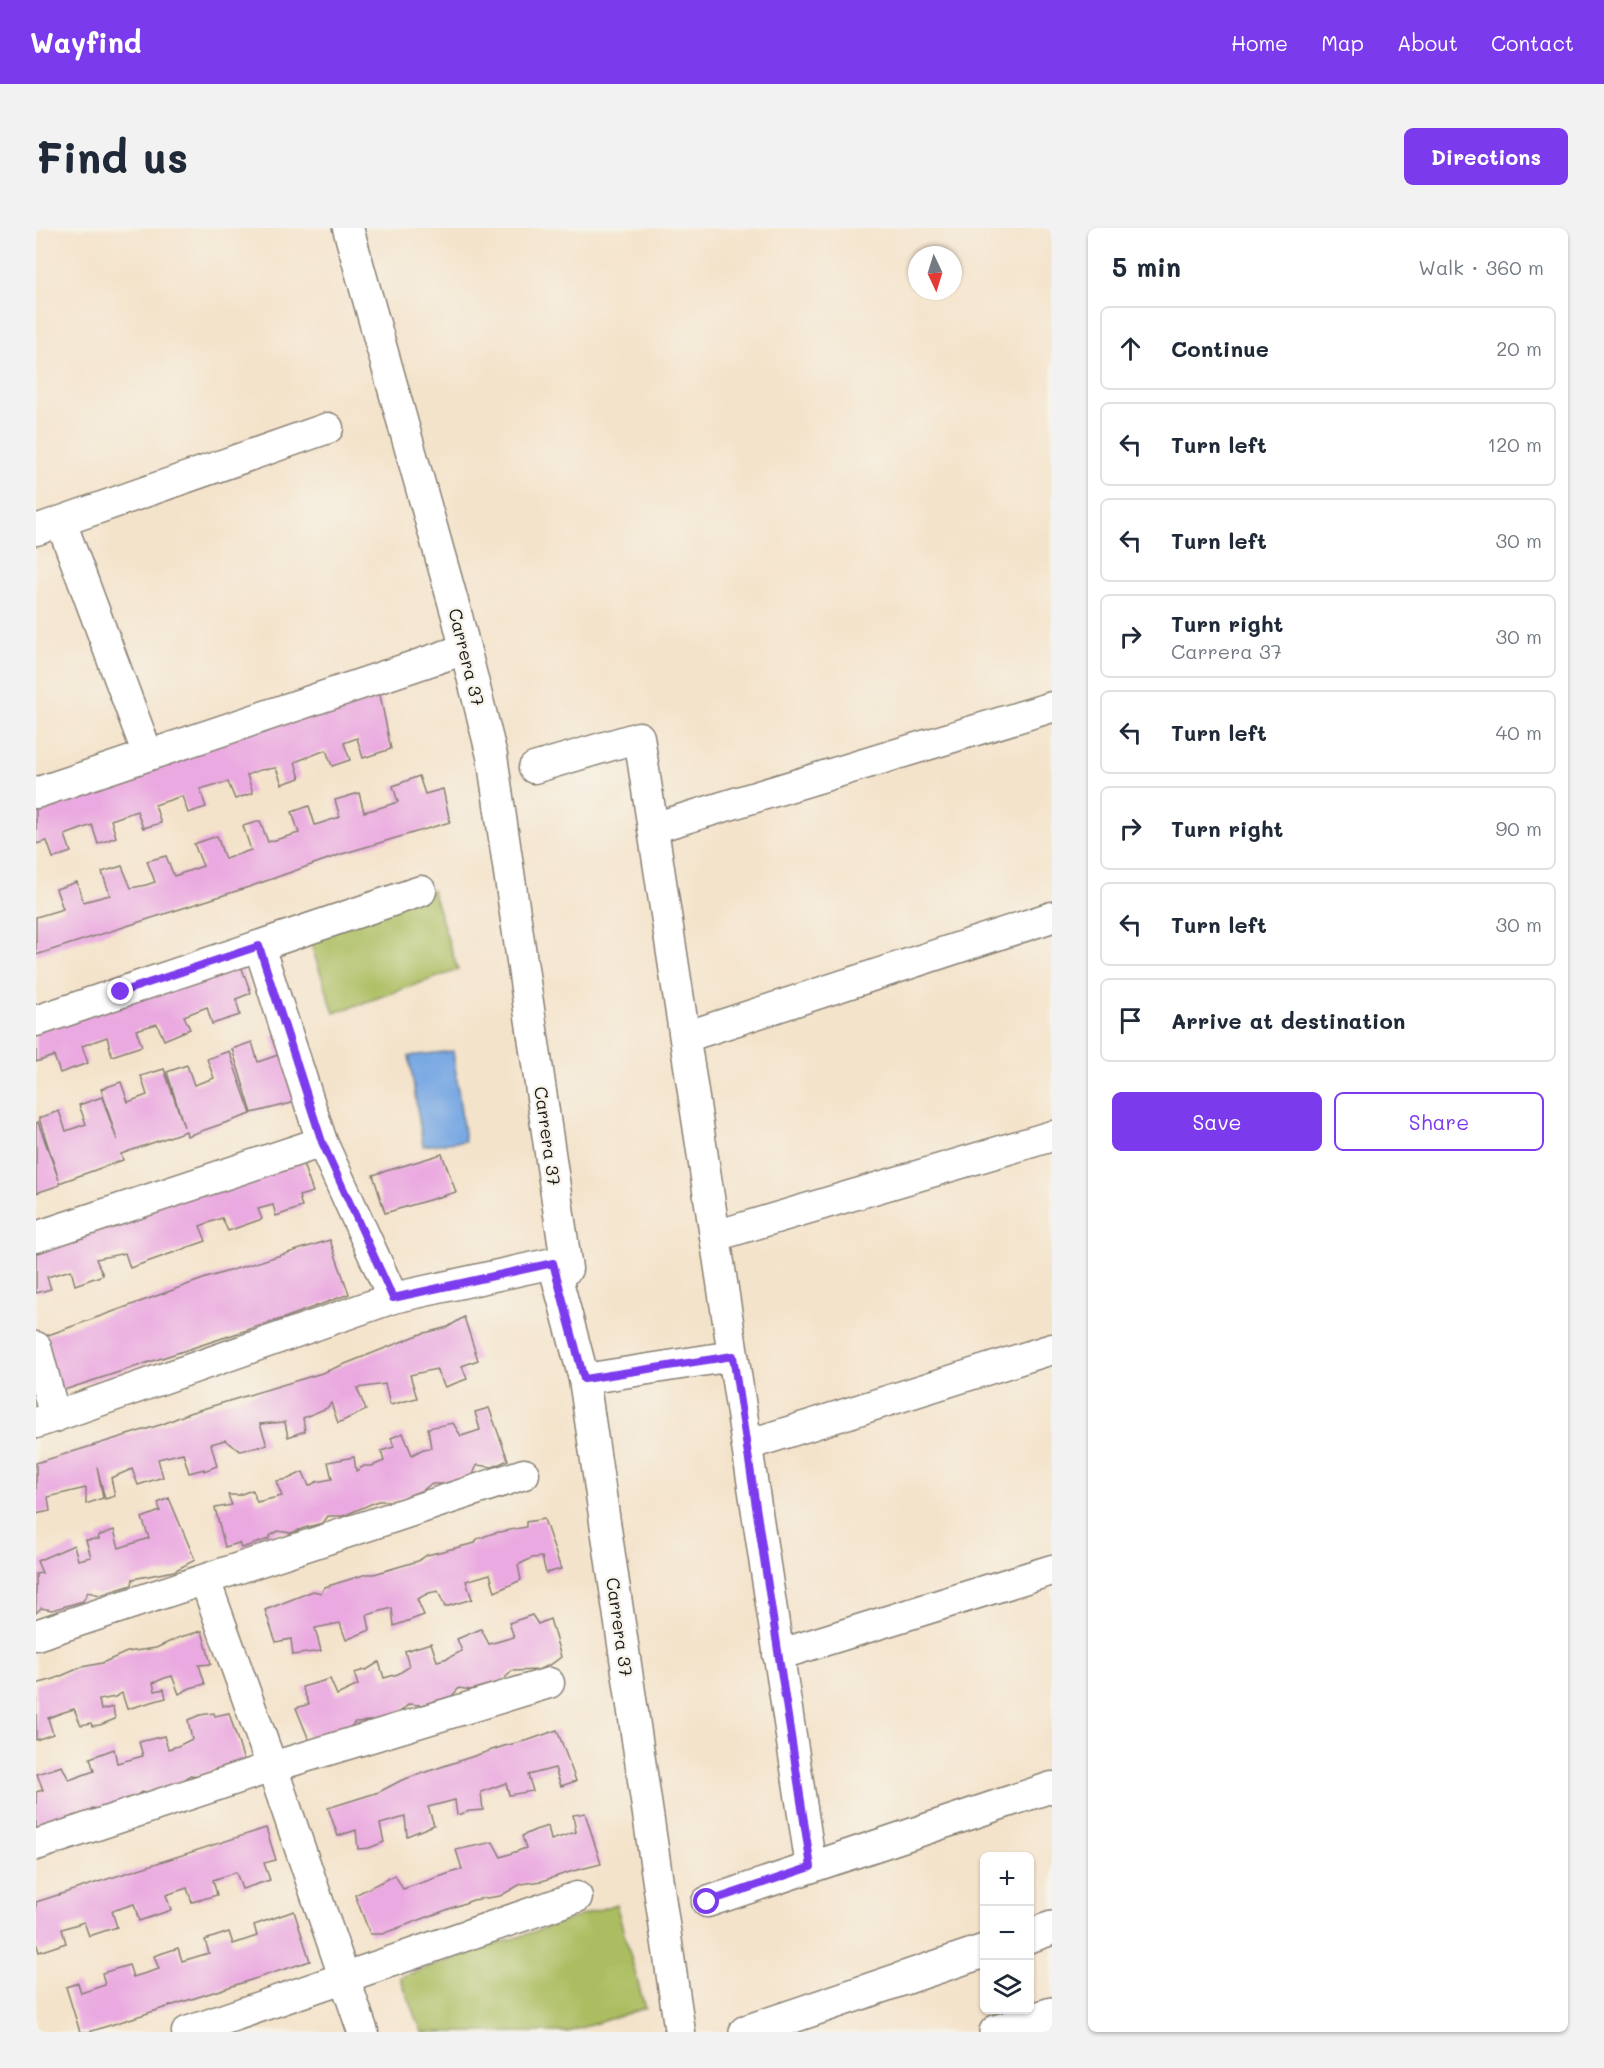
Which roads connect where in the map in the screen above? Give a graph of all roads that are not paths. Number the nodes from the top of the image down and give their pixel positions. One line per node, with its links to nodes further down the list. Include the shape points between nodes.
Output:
1 (348, 228): 4 (street, Carrera 37)
2 (328, 428): 3 (street)
3 (49, 526): 6 (street)
4 (465, 649): 6 (street); 19 (street, Carrera 37, via 495,775 567,1269)
5 (1052, 707): 9 (street)
6 (148, 755): 8 (street)
7 (534, 768): 9 (street, via 639,737)
8 (36, 793)
9 (653, 828): 14 (street)
10 (421, 891): 12 (street)
11 (1052, 917): 14 (street)
12 (259, 946): 13 (street); 16 (street)
13 (36, 1021)
14 (685, 1036): 17 (street)
15 (1052, 1136): 17 (street)
16 (322, 1142): 18 (street); 20 (street)
17 (715, 1236): 23 (street)
18 (36, 1237)
19 (553, 1263): 20 (street); 24 (street, Carrera 37)
20 (393, 1298): 25 (street)
21 (36, 1347): 25 (street)
22 (1052, 1349): 26 (street)
23 (733, 1356): 24 (street); 26 (street)
24 (584, 1379): 46 (street, Carrera 37)
25 (46, 1420)
26 (747, 1445): 31 (street)
27 (524, 1474): 29 (street)
28 (1052, 1570): 31 (street)
29 (205, 1580): 30 (street); 33 (street)
30 (36, 1635)
31 (778, 1655): 36 (street)
32 (549, 1683): 33 (street)
33 (272, 1767): 35 (street); 42 (street)
34 (1052, 1787): 36 (street)
35 (36, 1845)
36 (811, 1867): 38 (street)
37 (577, 1897): 42 (street)
38 (707, 1902)
39 (1052, 1928): 40 (main road)
40 (1034, 1934)
41 (980, 1952): 47 (main road)
42 (344, 1978): 44 (street); 45 (street)
43 (1052, 2013): 48 (main road)
44 (187, 2032)
45 (363, 2032)
46 (680, 2032)
47 (746, 2032)
48 (996, 2032)

